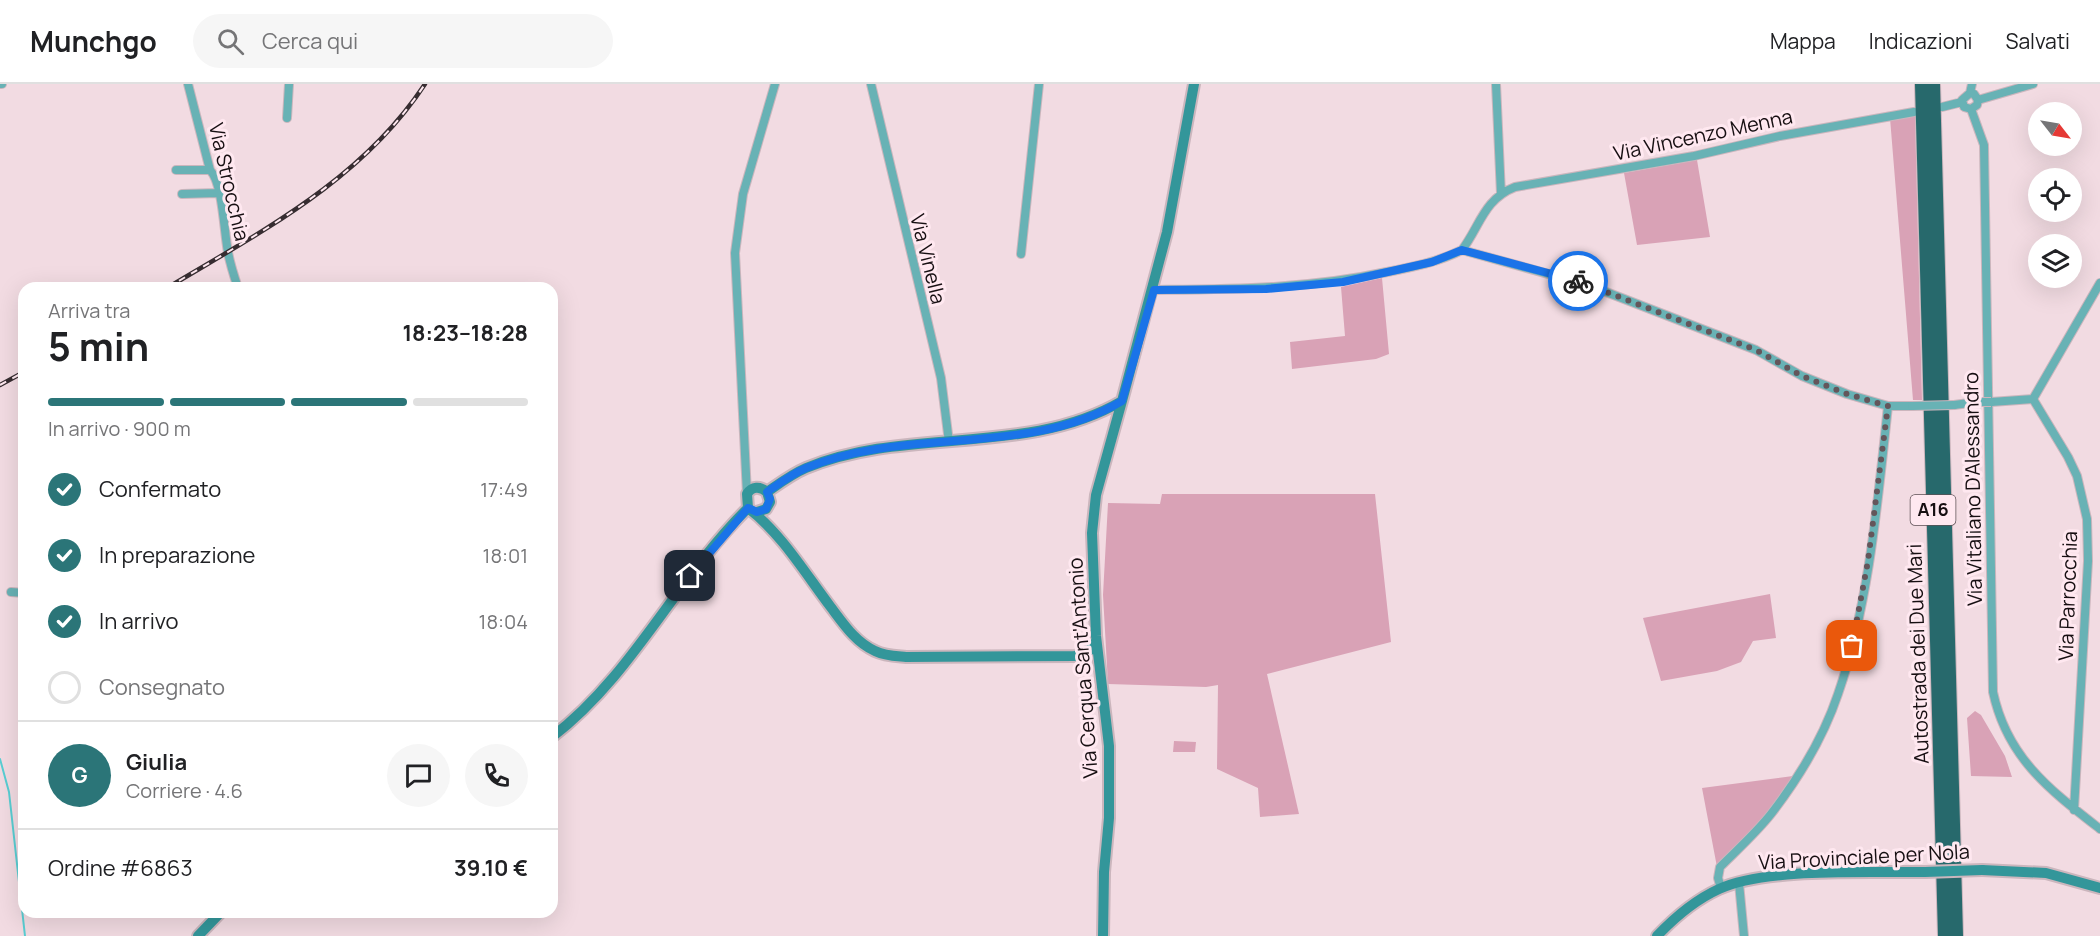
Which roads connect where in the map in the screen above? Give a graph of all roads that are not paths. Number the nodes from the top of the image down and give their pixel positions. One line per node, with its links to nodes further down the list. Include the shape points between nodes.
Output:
1 (188, 84): 20 (street, Via Strocchia)
2 (289, 84): 18 (street)
3 (776, 84): 33 (street, via 743,194 735,253)
4 (872, 84): 32 (street, Via Vinella, via 941,378)
5 (1039, 84): 25 (street)
6 (1194, 84): 28 (street, Via Cerqua Sant'Antonio)
7 (1496, 84): 23 (street)
8 (1922, 84): 54 (highway, Autostrada dei Due Mari / A16)
9 (1933, 84): 41 (highway, Autostrada dei Due Mari / A16)
10 (1972, 84): 12 (street)
11 (2033, 84): 13 (street)
12 (1970, 93): 13 (street); 14 (street)
13 (1978, 100): 16 (street)
14 (1962, 102): 15 (street); 16 (street, Via Vitaliano D'Alessandro)
15 (1942, 107)
16 (1971, 110): 43 (street, Via Vitaliano D'Alessandro, via 1984,145 1993,692 2004,727 2020,757)
17 (1914, 112): 23 (street, Via Vincenzo Menna, via 1515,187)
18 (287, 118)
19 (176, 170): 20 (street)
20 (210, 170): 21 (street, Via Strocchia)
21 (218, 193): 22 (street); 26 (street, Via Strocchia)
22 (182, 194)
23 (1501, 194): 24 (street, via 1486,208)
24 (1462, 250): 28 (street, via 1432,262 1343,282 1266,289); 31 (street, via 1588,285 1756,350 1802,376)
25 (1021, 254)
26 (236, 282)
27 (2100, 284): 29 (street)
28 (1154, 290): 30 (street, Via Cerqua Sant'Antonio)
29 (2033, 399): 31 (street, bridge); 43 (street, Via Parrocchia, via 2077,476 2088,519)
30 (1122, 401): 32 (street, via 1098,415 1065,425); 40 (street, Via Cerqua Sant'Antonio, via 1096,495 1092,533 1096,641)
31 (1888, 406): 47 (street, via 1868,561 1838,696 1794,780 1770,815 1720,867)
32 (949, 442): 35 (street, via 888,446 821,462)
33 (747, 468): 34 (street); 35 (street)
34 (747, 494): 35 (street, via 752,489); 36 (street)
35 (766, 494): 36 (street, via 766,509); 37 (street)
36 (753, 510): 37 (street); 42 (street, via 690,576 610,682)
37 (773, 530): 40 (street, via 846,627 875,651 906,657)
38 (11, 592): 39 (street)
39 (18, 592)
40 (1092, 658): 51 (street, Via Cerqua Sant'Antonio, via 1105,696 1109,746)
41 (1949, 705): 55 (highway, Autostrada dei Due Mari / A16); 56 (highway)
42 (558, 731)
43 (2074, 810): 44 (street, Via Vitaliano D'Alessandro)
44 (2100, 829)
45 (1739, 883): 46 (street, Via Provinciale per Nola, bridge, via 1771,876 1982,870 2046,873); 47 (street, Via Provinciale per Nola); 53 (street)
46 (2094, 883): 48 (street, Via Provinciale per Nola)
47 (1721, 888): 52 (street, Via Provinciale per Nola, via 1675,917)
48 (2100, 888)
49 (215, 918): 50 (street)
50 (198, 936)
51 (1103, 936)
52 (1657, 936)
53 (1744, 936)
54 (1944, 936)
55 (1956, 936)
56 (1965, 936)

